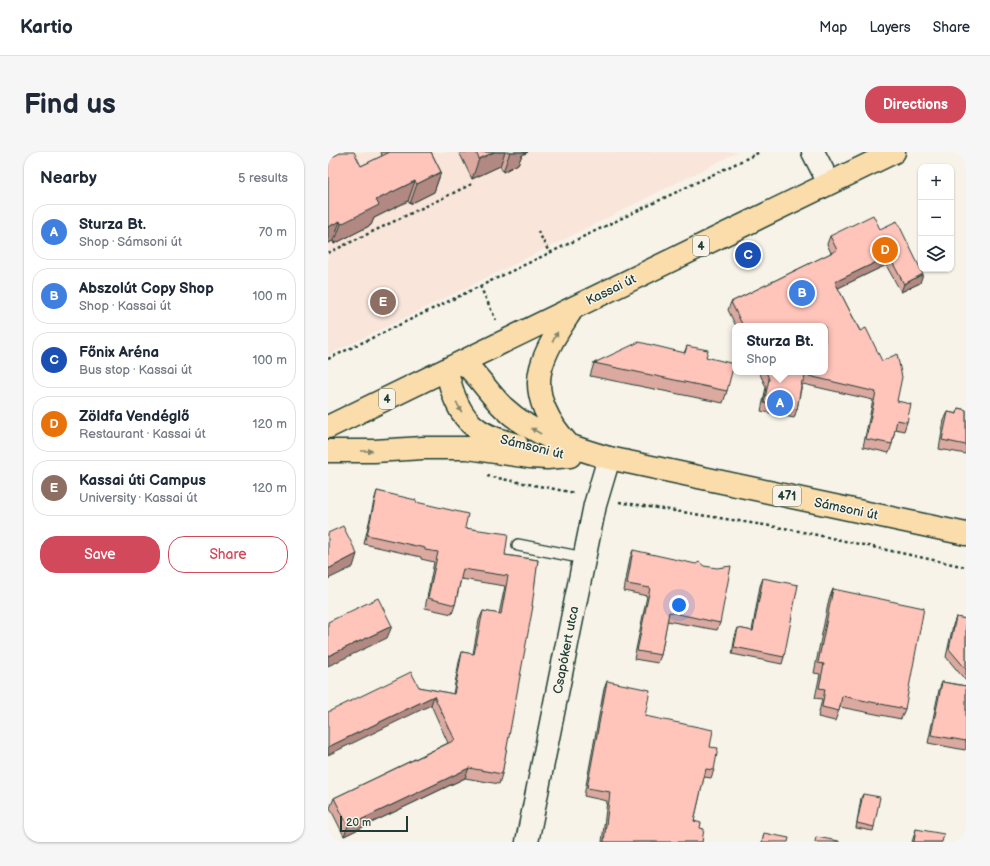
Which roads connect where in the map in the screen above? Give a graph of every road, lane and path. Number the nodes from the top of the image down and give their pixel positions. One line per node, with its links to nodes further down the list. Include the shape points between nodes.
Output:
1 (760, 152): 7 (path)
2 (813, 152): 5 (street)
3 (894, 152): 5 (main road, Kassai út / 4)
4 (474, 183): 8 (path)
5 (829, 183): 9 (main road, Kassai út / 4)
6 (538, 230): 7 (path)
7 (549, 252): 10 (path)
8 (328, 253)
9 (573, 308): 11 (main road, Kassai út / 4); 14 (main road, one-way to 9, via 544,410 539,382 546,354)
10 (328, 359)
11 (455, 366): 12 (main road, Kassai út / 4); 14 (main road, Sámsoni út / 471, one-way to 11, via 513,416 495,399 473,370); 14 (main road, Sámsoni út / 471, one-way to 14, via 454,398 464,416 476,429 494,438 518,445)
12 (328, 427)
13 (328, 451): 14 (main road, one-way to 14, via 468,448 547,458)
14 (571, 451): 15 (main road, Sámsoni út / 471)
15 (609, 458): 17 (street, Csapókert utca); 18 (main road, Sámsoni út / 471)
16 (485, 475): 17 (path)
17 (597, 498): 20 (street, Csapókert utca); 21 (path, via 789,529)
18 (966, 534)
19 (518, 545): 20 (lane)
20 (584, 558): 22 (street, Csapókert utca)
21 (966, 567)
22 (534, 836)

